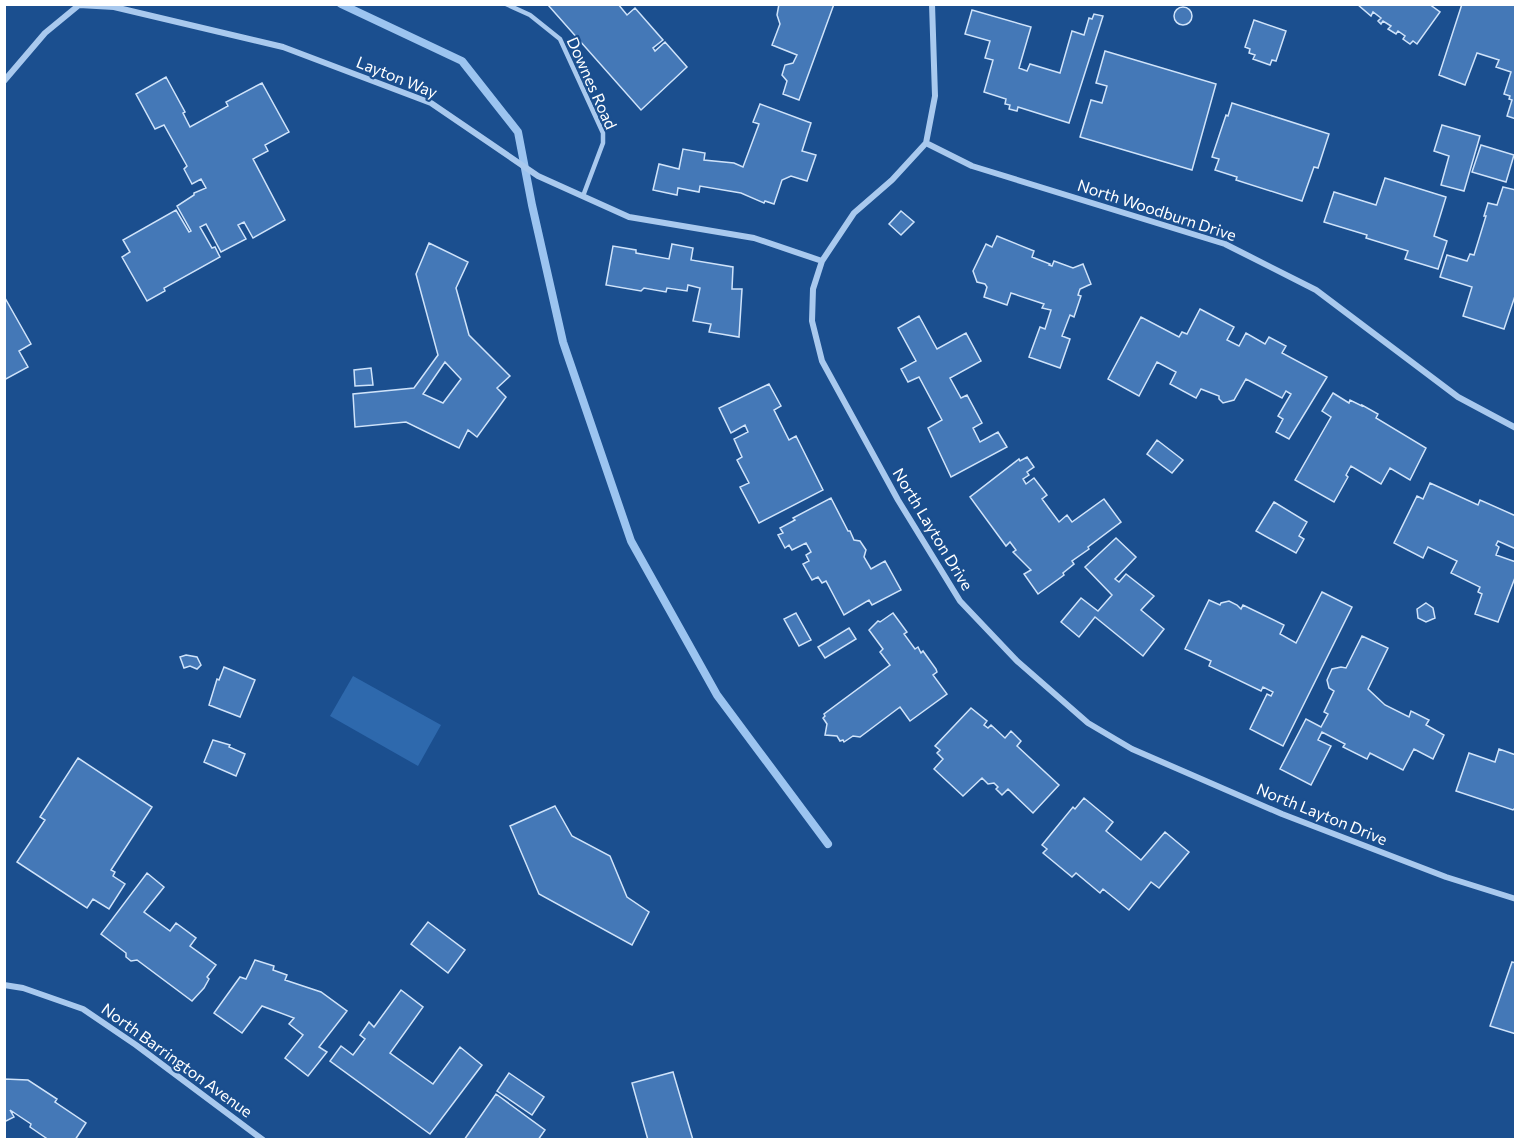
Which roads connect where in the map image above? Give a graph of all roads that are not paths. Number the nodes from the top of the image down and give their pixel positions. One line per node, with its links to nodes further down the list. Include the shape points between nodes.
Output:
1 (506, 4): 5 (lane, Downes Road, via 530,15 560,39 603,133 603,143)
2 (932, 4): 4 (street, via 935,96)
3 (4, 81): 5 (street, Layton Way, via 45,33 79,4 114,7 283,47 430,103 538,176)
4 (926, 143): 6 (street, North Layton Drive, via 854,213); 7 (street, North Woodburn Drive, via 972,166 1225,244 1316,290 1458,397)
5 (583, 196): 6 (street, Layton Way, via 629,217 754,238)
6 (822, 261): 8 (street, North Layton Drive, via 813,289 812,321 822,361 898,500 960,601 1017,661 1089,723 1132,749 1282,814)
7 (1515, 428)
8 (1515, 899)
9 (4, 985): 10 (street, North Barrington Avenue, via 23,987 83,1009)
10 (263, 1140)

